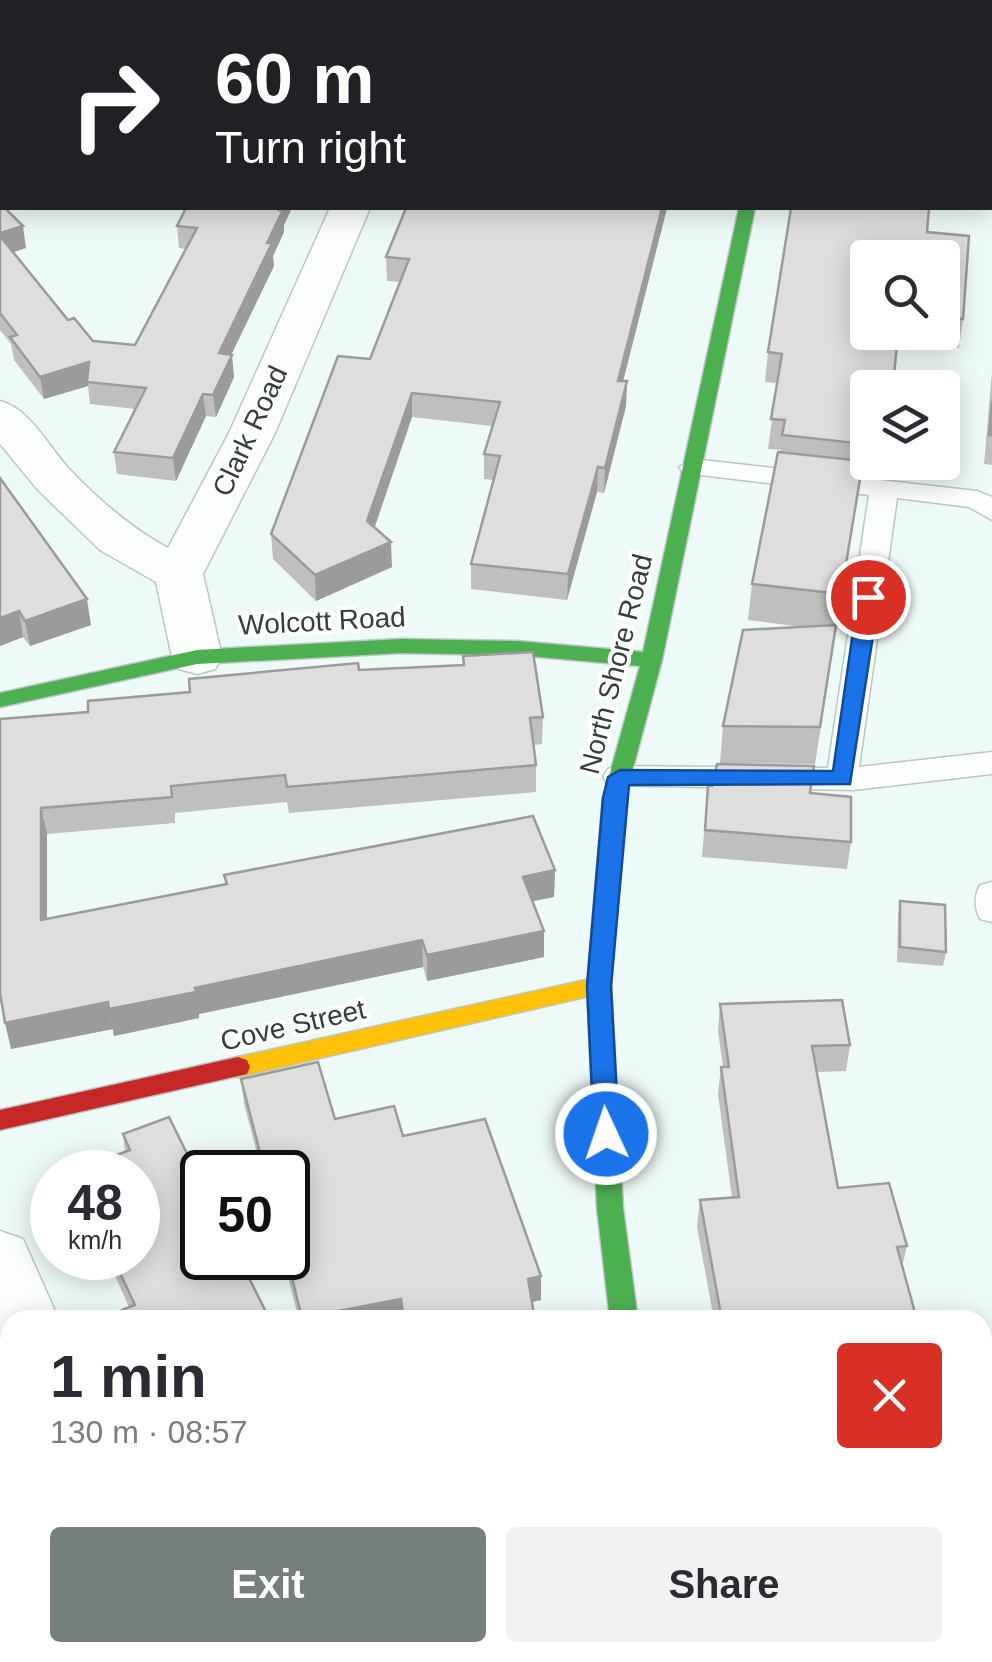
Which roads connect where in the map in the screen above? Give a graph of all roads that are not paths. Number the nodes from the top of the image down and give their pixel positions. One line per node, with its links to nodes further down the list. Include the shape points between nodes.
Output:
1 (349, 210): 7 (street, Clark Road, via 252,433)
2 (747, 210): 4 (main road, North Shore Road)
3 (0, 416): 7 (street, via 54,480 118,540)
4 (693, 467): 5 (lane); 9 (main road, North Shore Road)
5 (884, 488): 6 (lane, via 977,499); 13 (lane)
6 (992, 511)
7 (179, 574): 8 (street)
8 (197, 657): 9 (main road, Wolcott Road, via 401,646); 10 (main road, Wolcott Road)
9 (652, 660): 12 (main road, North Shore Road)
10 (0, 700)
11 (992, 763): 13 (lane, via 945,773)
12 (620, 777): 13 (lane); 16 (main road, North Shore Road)
13 (842, 778)
14 (992, 894): 15 (lane)
15 (992, 910)
16 (599, 986): 17 (main road, Cove Street); 20 (main road, North Shore Road, via 610,1208)
17 (0, 1120)
18 (0, 1258): 19 (street)
19 (22, 1310)
20 (623, 1310)

